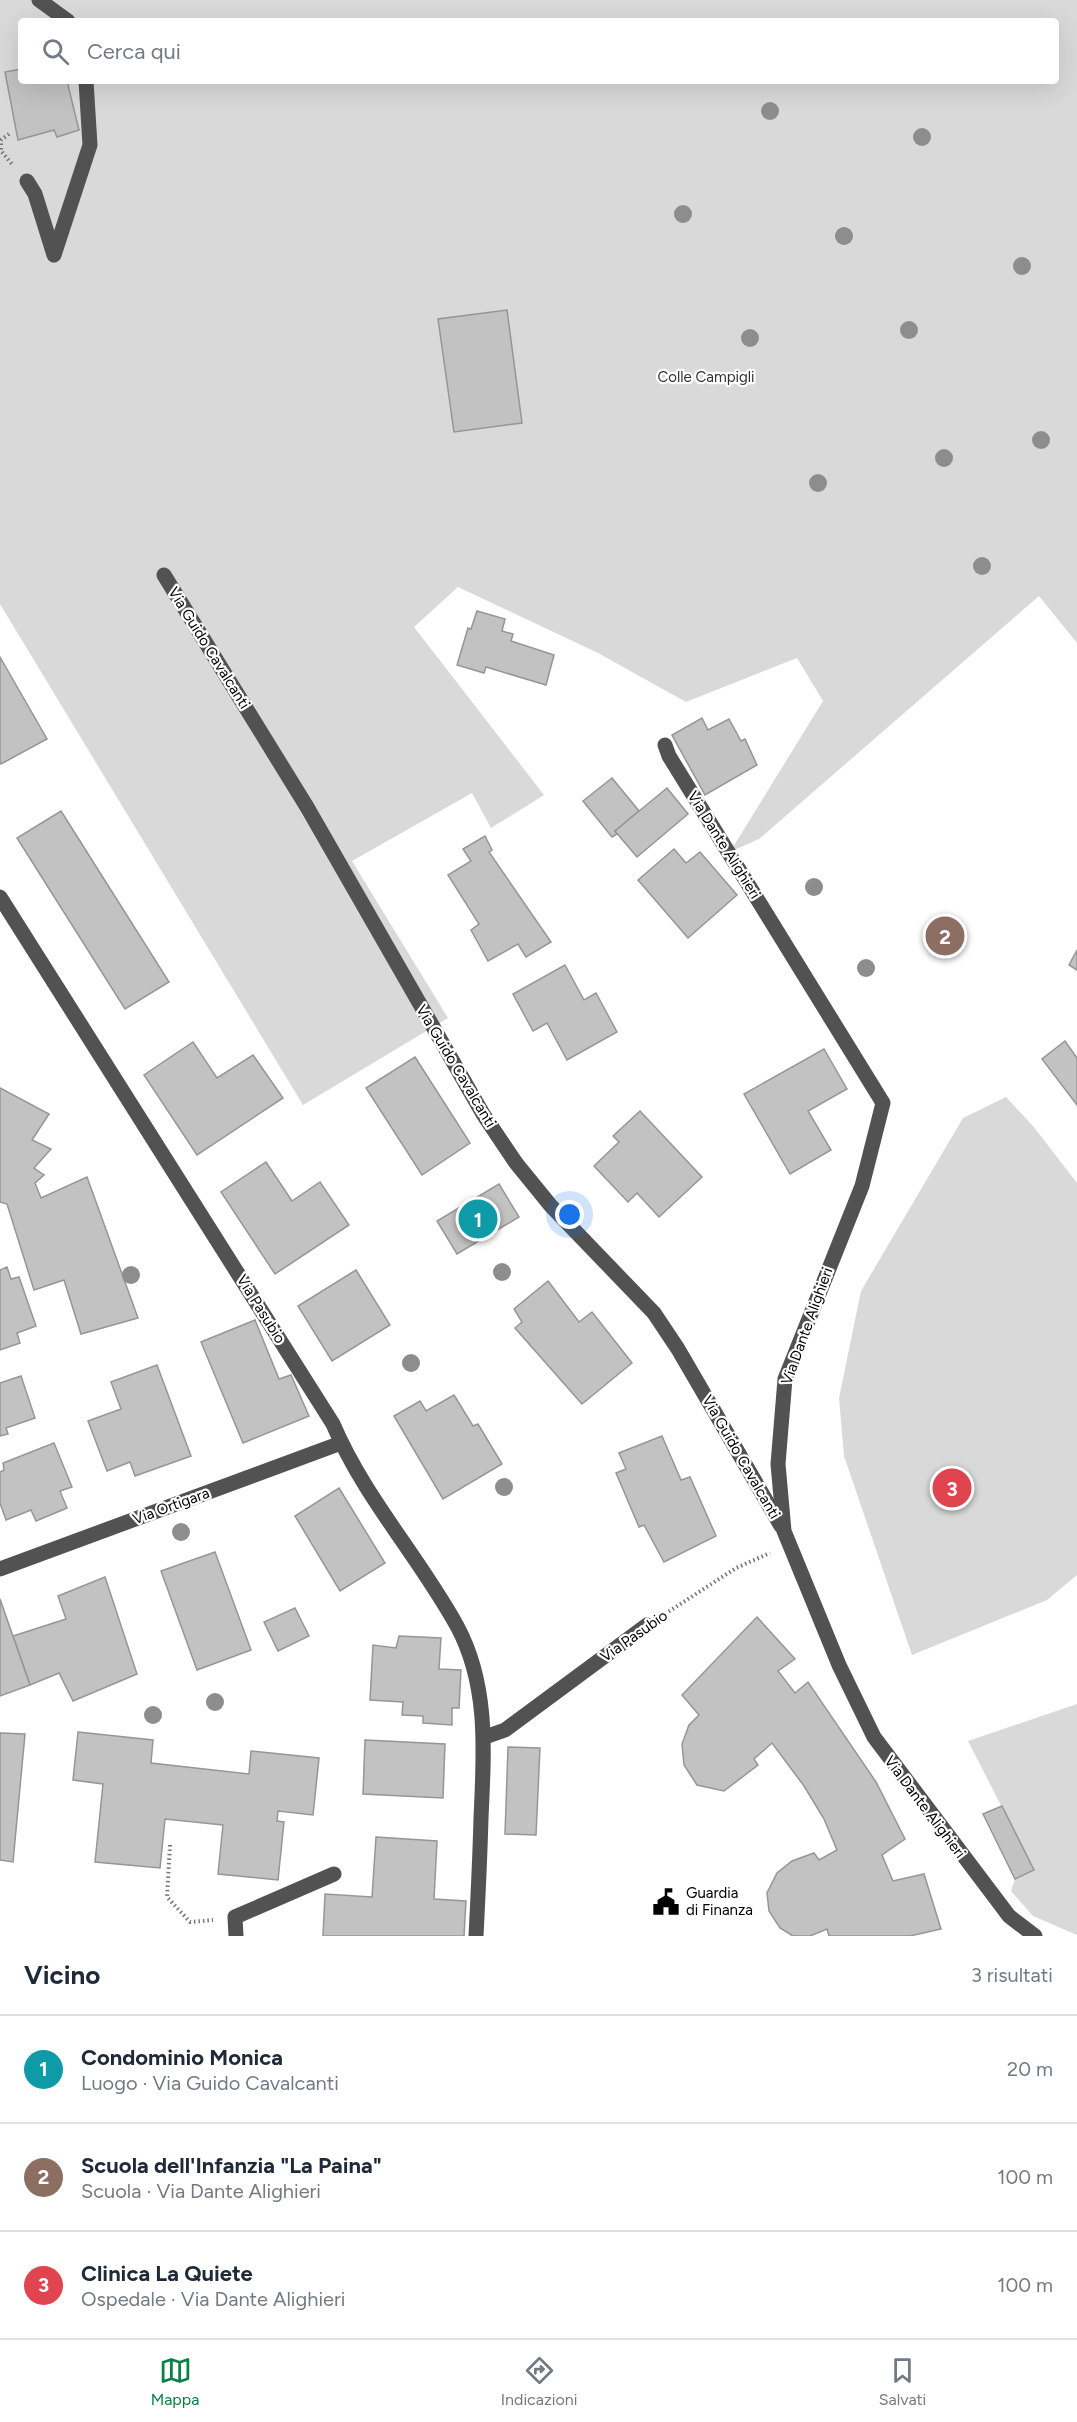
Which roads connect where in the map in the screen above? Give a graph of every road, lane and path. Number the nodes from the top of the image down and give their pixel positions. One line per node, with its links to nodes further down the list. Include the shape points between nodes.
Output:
1 (39, 0): 2 (street)
2 (64, 18)
3 (86, 84): 5 (street, via 90,145 54,255 35,194)
4 (9, 134): 5 (path, via 1,140 1,151)
5 (27, 181)
6 (164, 575): 10 (street, Via Guido Cavalcanti, via 308,807 483,1114 551,1206 654,1313)
7 (665, 745): 10 (street, Via Dante Alighieri, via 883,1103 862,1186 785,1379 778,1464)
8 (0, 897): 9 (street, Via Pasubio, via 333,1424)
9 (341, 1443): 11 (street, Via Ortigara); 13 (street, Via Pasubio, via 457,1627 477,1678)
10 (786, 1537): 12 (path, Via Pasubio); 19 (street, Via Dante Alighieri, via 839,1665 874,1737 1009,1916)
11 (0, 1569)
12 (647, 1625): 13 (street, Via Pasubio, via 505,1730)
13 (485, 1737): 18 (street, Via Pasubio)
14 (170, 1845): 16 (path, via 167,1897 190,1922)
15 (334, 1874): 16 (street)
16 (235, 1917): 17 (street)
17 (236, 1936)
18 (476, 1936)
19 (1035, 1936)

